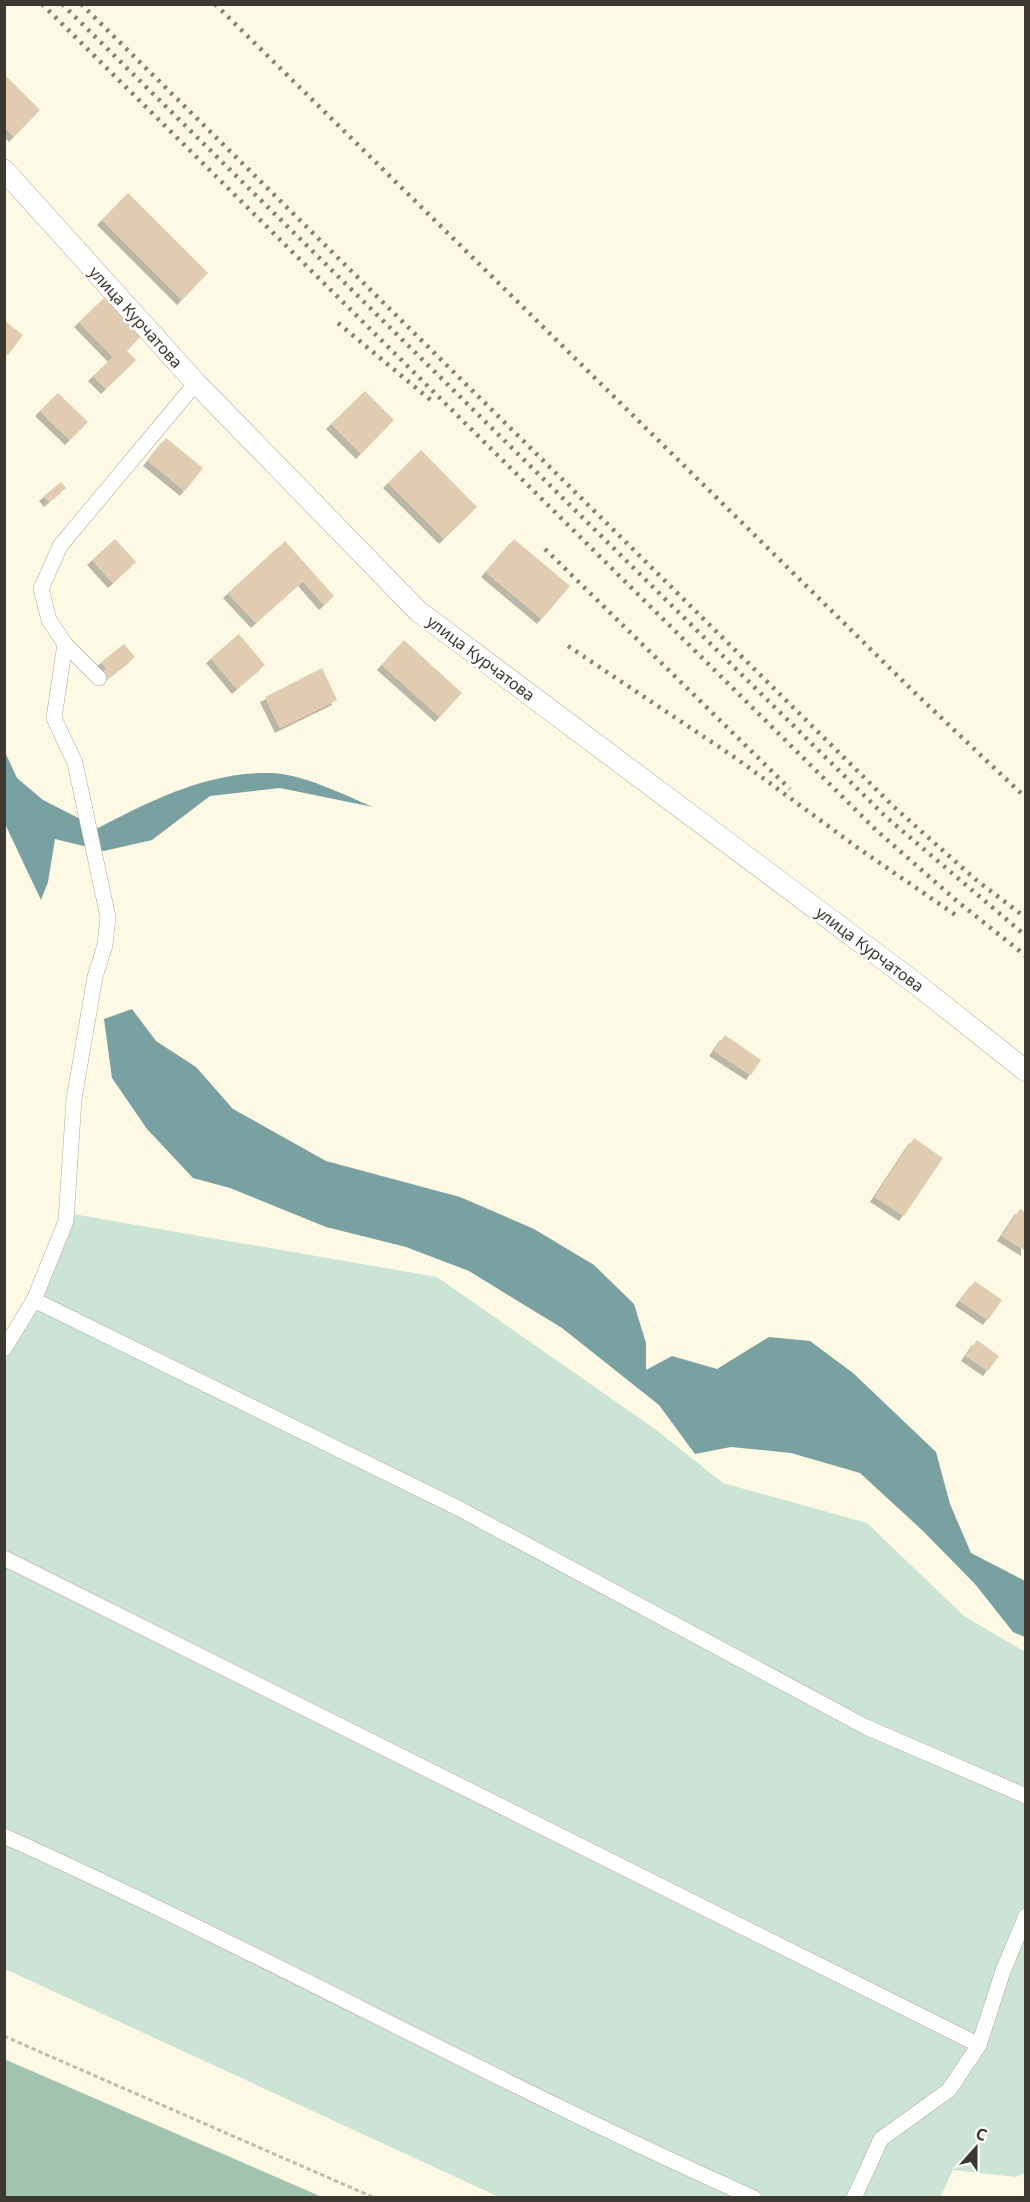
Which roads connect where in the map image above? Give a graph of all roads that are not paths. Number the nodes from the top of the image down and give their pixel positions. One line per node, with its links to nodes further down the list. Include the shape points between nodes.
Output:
1 (4, 170): 2 (street, улица Курчатова)
2 (196, 383): 3 (street, via 60,546 41,589 49,620); 5 (street, улица Курчатова, via 418,611 915,983)
3 (65, 644): 4 (street); 6 (street, via 54,718 75,763 108,917 74,1099 66,1221)
4 (99, 678)
5 (1026, 1071)
6 (34, 1300): 7 (street); 9 (street, via 458,1508 866,1727)
7 (4, 1349)
8 (4, 1558): 12 (street)
9 (1026, 1796)
10 (4, 1836): 13 (street, via 112,1885 622,2139)
11 (1026, 1916): 12 (street)
12 (979, 2045): 14 (street, via 949,2090 881,2139)
13 (754, 2198)
14 (854, 2198)

